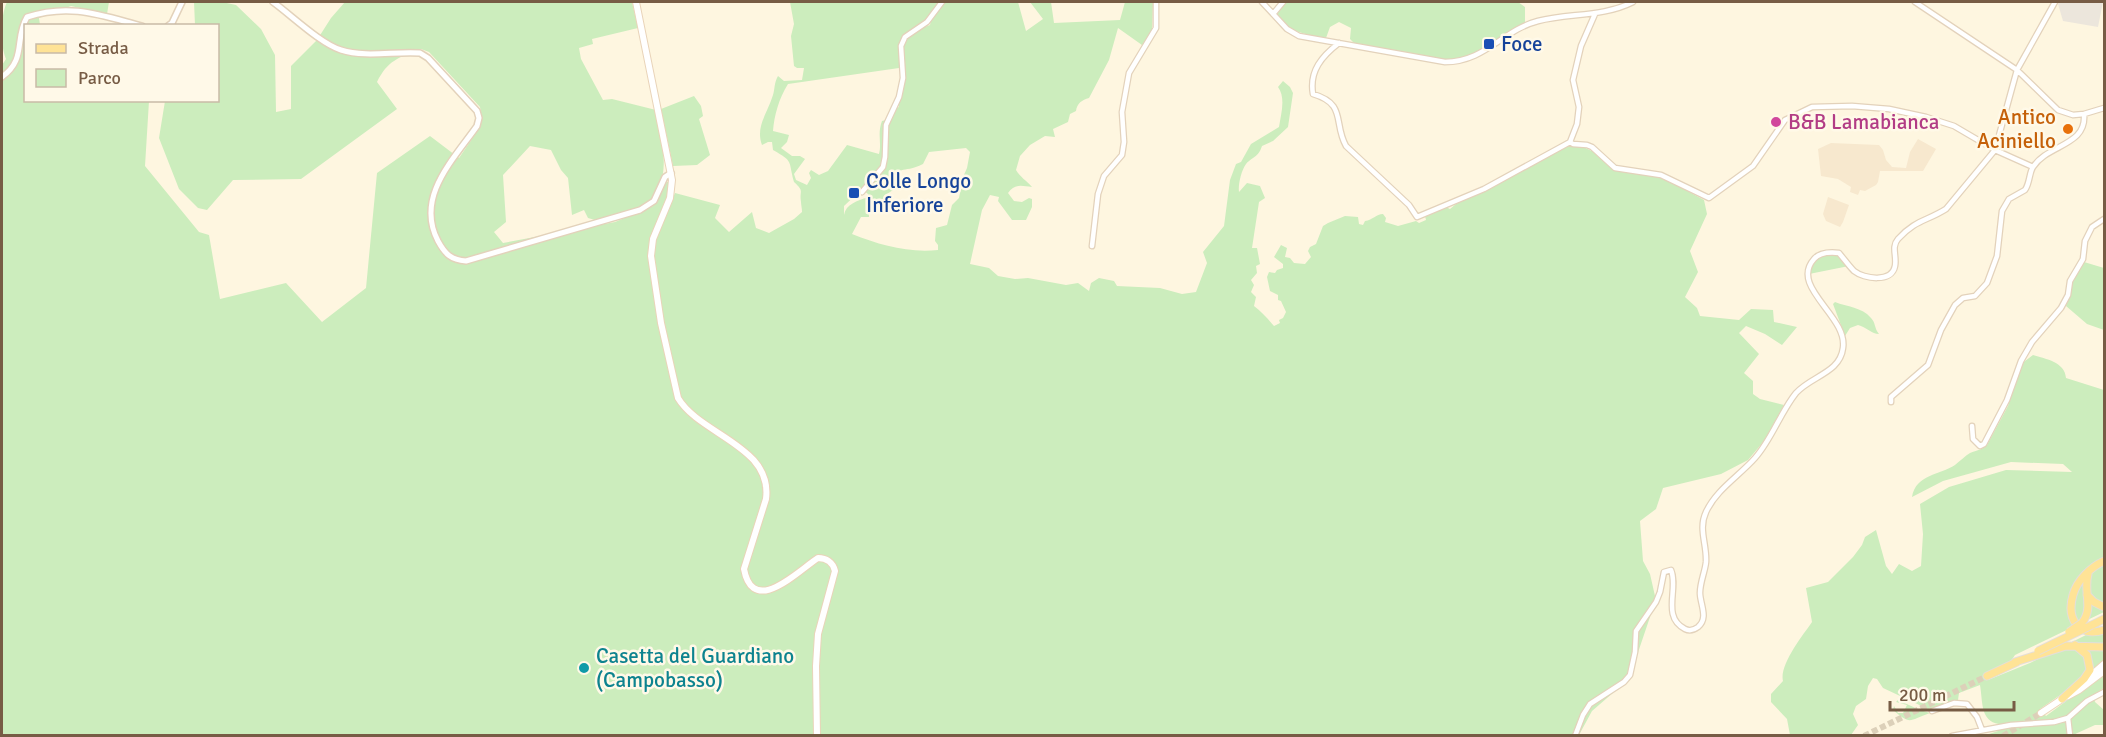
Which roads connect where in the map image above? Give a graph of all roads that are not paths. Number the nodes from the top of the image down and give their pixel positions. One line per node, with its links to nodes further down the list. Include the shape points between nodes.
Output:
1 (182, 2): 14 (street)
2 (273, 2): 23 (street, via 340,50 420,53 477,111 477,126 436,184 430,201 433,231 443,250 454,260 466,261 640,210 654,201 665,177)
3 (636, 2): 23 (main road)
4 (942, 2): 24 (street, via 927,22 905,37 901,46 903,78 886,125 883,167)
5 (1156, 2): 26 (street, via 1156,28 1129,73 1122,112 1122,154 1104,176 1098,194)
6 (1262, 2): 11 (street)
7 (1283, 2): 11 (street)
8 (1633, 2): 12 (street)
9 (1915, 2): 16 (street)
10 (2055, 2): 16 (street)
11 (1273, 14): 15 (street, via 1299,36)
12 (1595, 14): 15 (street, via 1538,21 1462,62); 20 (street, via 1581,46 1573,80 1579,107)
13 (134, 24): 17 (street, via 71,9 27,17 18,59)
14 (171, 24)
15 (1339, 43): 20 (street, via 1317,64 1312,77 1313,94 1337,111 1346,146 1417,217 1484,189)
16 (2017, 70): 19 (street, via 2058,110); 21 (street)
17 (2, 77)
18 (2104, 108): 19 (street)
19 (2084, 114): 22 (street, via 2085,122 2077,138 2049,151)
20 (1570, 142): 21 (street, via 1592,147 1615,168 1661,175 1708,198 1753,166 1785,120 1812,107 1889,109 1926,117 1954,126)
21 (1995, 150): 22 (street); 49 (street, via 1946,209 1915,223 1897,240 1894,269 1887,276 1857,273 1839,253 1823,253 1814,258 1808,279 1842,336 1839,362 1797,392 1760,451 1714,498 1706,513 1702,530 1706,560 1700,592 1704,614 1700,626 1685,629 1673,615 1673,576 1671,570 1664,572 1656,602 1636,631 1630,675 1590,704)
22 (2033, 167): 27 (street, via 2025,189 2009,199 2002,211 1997,256 1987,283 1975,296 1963,298 1955,305 1931,359 1891,397)
23 (671, 173): 48 (main road, via 671,194 652,239 651,256 676,394 683,407 755,460 766,480 764,506 745,561 746,579 758,589 770,590 818,558 834,567 835,577 818,634)
24 (862, 192)
25 (2104, 219): 28 (street, via 2092,226 2068,295 2032,342 1984,444 1980,446 1973,439)
26 (1092, 246)
27 (1891, 402)
28 (1972, 426)
29 (2104, 561): 30 (main road)
30 (2088, 572): 31 (main road); 34 (main road, via 2073,595 2074,621 2086,633)
31 (2087, 596): 32 (main road); 37 (main road, bridge, via 2088,612 2082,623)
32 (2102, 606)
33 (2104, 619): 37 (main road, bridge)
34 (2104, 630)
35 (2075, 645): 36 (main road); 38 (main road, bridge); 43 (main road, via 2090,663 2087,675)
36 (2104, 647)
37 (2038, 651): 38 (main road)
38 (2015, 662): 41 (main road)
39 (2104, 664): 43 (main road)
40 (2104, 671): 43 (main road)
41 (1987, 676)
42 (2104, 692): 46 (street, via 2086,701)
43 (2062, 699): 45 (main road)
44 (1932, 711): 47 (street, via 1954,703 1967,704)
45 (2041, 713)
46 (2068, 718): 47 (street); 51 (street)
47 (1982, 730): 50 (street)
48 (817, 735)
49 (1575, 735)
50 (1952, 735)
51 (2070, 735)

